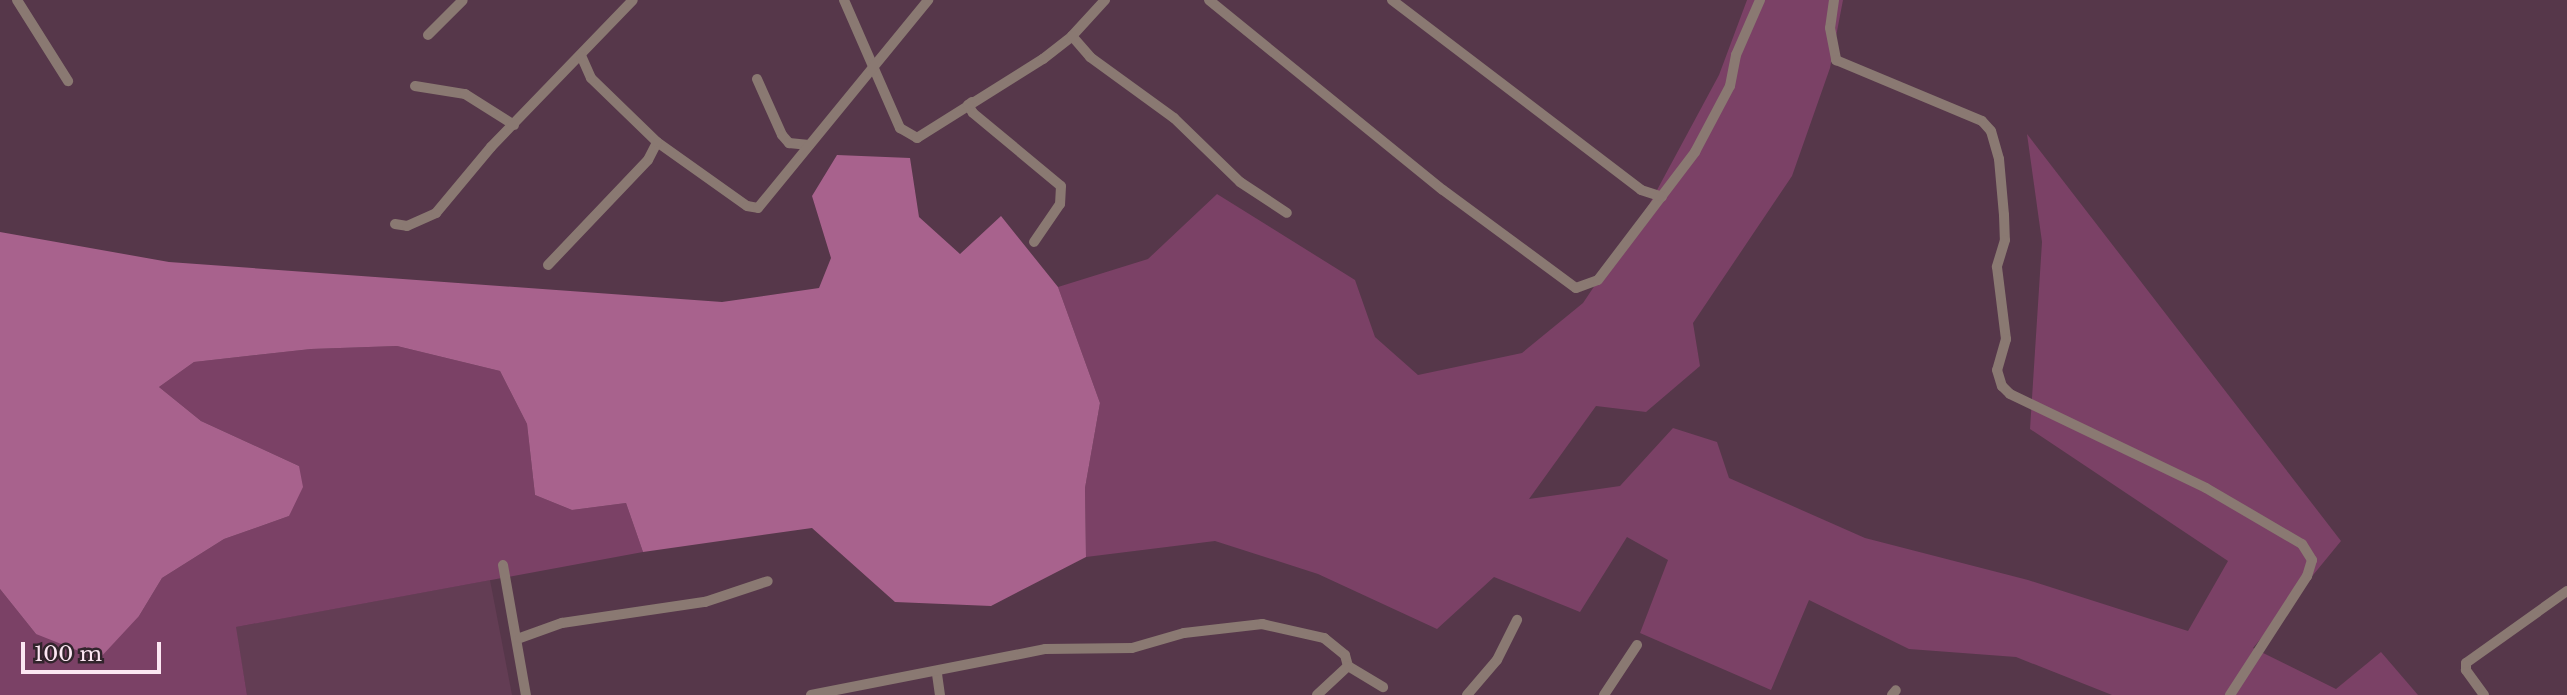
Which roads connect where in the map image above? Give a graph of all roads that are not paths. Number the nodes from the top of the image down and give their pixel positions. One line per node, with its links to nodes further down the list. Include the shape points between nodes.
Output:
1 (17, 0): 16 (street)
2 (463, 0): 11 (street)
3 (633, 0): 13 (street)
4 (844, 0): 14 (street)
5 (928, 0): 14 (street)
6 (1105, 0): 12 (street)
7 (1209, 0): 22 (street, via 1443,190 1576,288 1598,280)
8 (1392, 0): 22 (street, via 1641,190)
9 (1760, 0): 22 (street, via 1736,55 1722,104)
10 (1834, 0): 42 (street, via 1830,28 1836,60 1982,121 1991,131 1999,159 2005,240 1997,267 2007,339 1997,370 2001,386 2206,488 2302,544 2312,560 2307,576)
11 (428, 35)
12 (1073, 36): 18 (street); 23 (street, via 1090,57 1174,118 1240,182)
13 (581, 56): 19 (street); 20 (street, via 591,78)
14 (873, 66): 18 (street, via 900,128 910,137 917,138); 21 (street)
15 (757, 79): 21 (street, via 782,135 789,143)
16 (68, 81)
17 (415, 86): 19 (street, via 465,94)
18 (972, 102): 25 (street, via 968,105 973,113 1061,186 1060,204)
19 (514, 125): 24 (street, via 436,213 414,224)
20 (657, 142): 21 (street, via 754,208 762,205); 26 (street, via 648,160)
21 (808, 145)
22 (1662, 197)
23 (1287, 214)
24 (395, 224)
25 (1034, 242)
26 (548, 265)
27 (503, 565): 31 (street)
28 (768, 581): 31 (street, via 705,601 562,623)
29 (2567, 591): 43 (street, via 2466,663)
30 (1517, 620): 40 (street, via 1497,660)
31 (520, 638): 36 (street)
32 (1637, 645): 41 (street)
33 (1348, 666): 34 (street, via 1345,655 1324,638 1262,624 1184,633 1132,648 1045,649); 35 (street); 39 (street)
34 (937, 674): 37 (street, via 856,683); 38 (street)
35 (1383, 687)
36 (526, 695)
37 (811, 695)
38 (940, 695)
39 (1317, 695)
40 (1467, 695)
41 (1604, 695)
42 (2230, 695)
43 (2484, 695)

